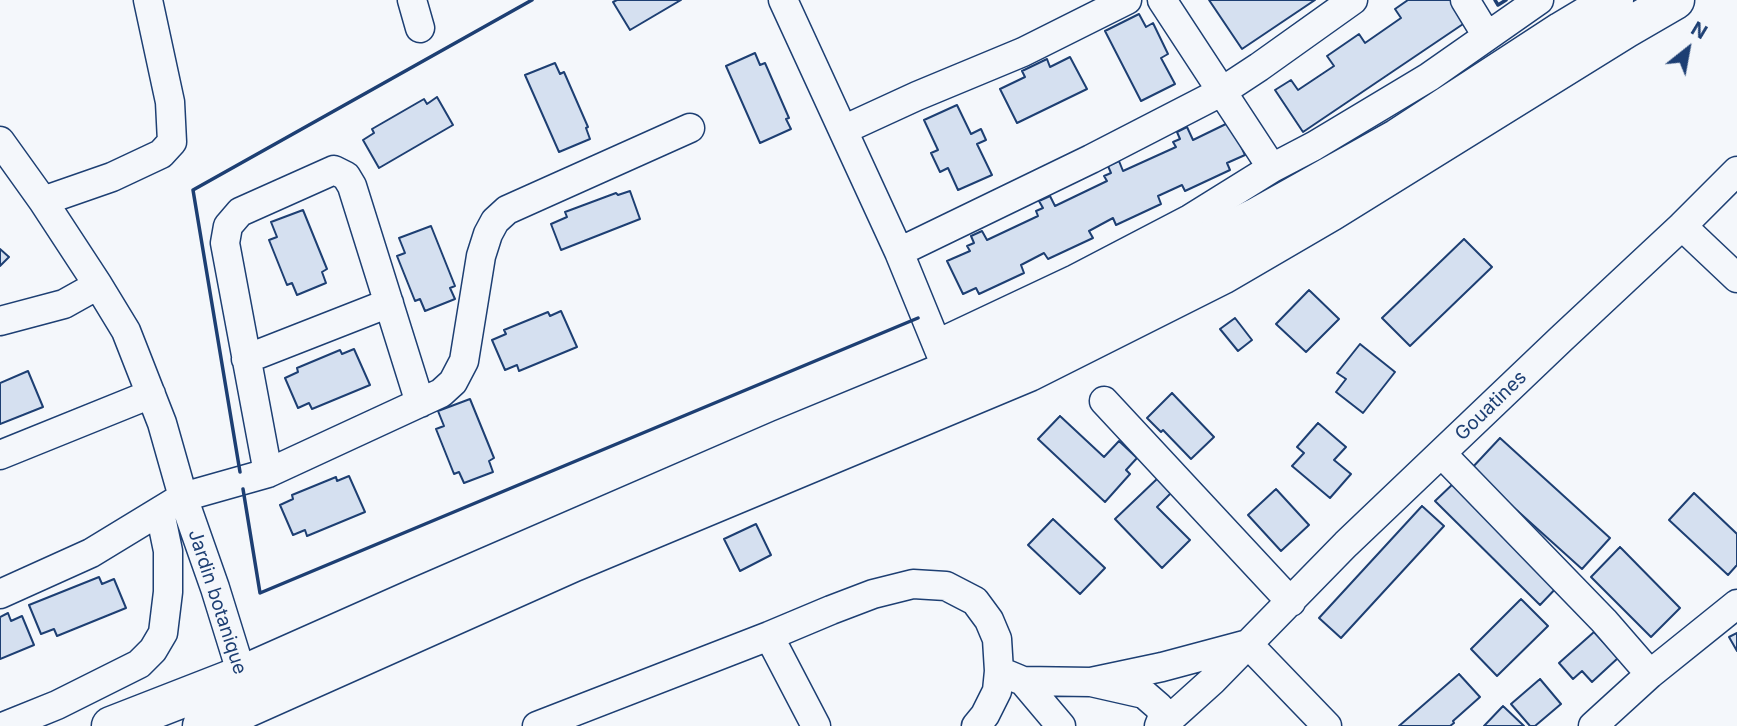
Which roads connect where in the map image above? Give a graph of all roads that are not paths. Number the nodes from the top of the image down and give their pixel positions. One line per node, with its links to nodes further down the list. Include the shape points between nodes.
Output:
1 (148, 0): 19 (street, via 170,103 172,142 162,154 112,177)
2 (412, 0): 11 (street)
3 (783, 0): 15 (street)
4 (1127, 0): 15 (street, via 1023,52)
5 (1162, 0): 13 (street)
6 (1353, 0): 13 (street)
7 (1465, 0): 12 (street)
8 (1539, 0): 12 (street)
9 (1614, 0): 26 (highway, via 1398,138 1257,217 1025,337)
10 (1675, 0): 43 (highway, via 1222,275 1029,372 575,562)
11 (420, 29)
12 (1488, 37): 17 (street)
13 (1222, 92): 17 (street); 21 (street)
14 (690, 128): 30 (street, via 507,210 495,221 481,256 464,361 453,382)
15 (843, 130): 21 (street)
16 (0, 141): 19 (street)
17 (1272, 169): 26 (street)
18 (1737, 171): 20 (street, Gouatines)
19 (43, 201): 23 (street)
20 (1682, 226): 22 (street); 31 (street, Gouatines)
21 (900, 253): 26 (street)
22 (1737, 278)
23 (98, 285): 25 (street, via 64,304); 28 (street, via 126,331)
24 (389, 303): 27 (street); 27 (street, via 352,186 334,170 240,212 228,226 225,243); 30 (street)
25 (0, 321)
26 (942, 358): 43 (highway, via 782,439 420,596)
27 (246, 359): 33 (street)
28 (150, 394): 32 (street); 34 (street, via 162,423)
29 (1104, 401): 36 (street)
30 (420, 403): 33 (street)
31 (1441, 454): 36 (street, Gouatines); 40 (street)
32 (0, 455)
33 (268, 473): 34 (street)
34 (171, 505): 35 (street, via 91,553); 43 (street, Jardin botanique, via 215,588); 46 (street, via 169,592 163,633 152,650 139,664)
35 (0, 594)
36 (1291, 602): 39 (street, Gouatines)
37 (1737, 604): 40 (street)
38 (769, 636): 41 (street, via 873,594 913,584 946,586 975,601 989,620); 44 (street); 50 (street)
39 (1248, 644): 42 (street); 53 (street, Gouatines); 54 (street)
40 (1650, 674): 55 (street)
41 (1011, 676): 42 (street); 45 (street); 51 (street)
42 (1091, 682): 53 (street, via 1144,694 1159,707 1163,716)
43 (244, 692): 47 (highway); 48 (highway)
44 (584, 717): 49 (street)
45 (1056, 721): 52 (street)
46 (5, 726)
47 (111, 726)
48 (202, 726)
49 (537, 726)
50 (816, 726)
51 (975, 726)
52 (1076, 726)
53 (1160, 726)
54 (1327, 726)
55 (1592, 726)

